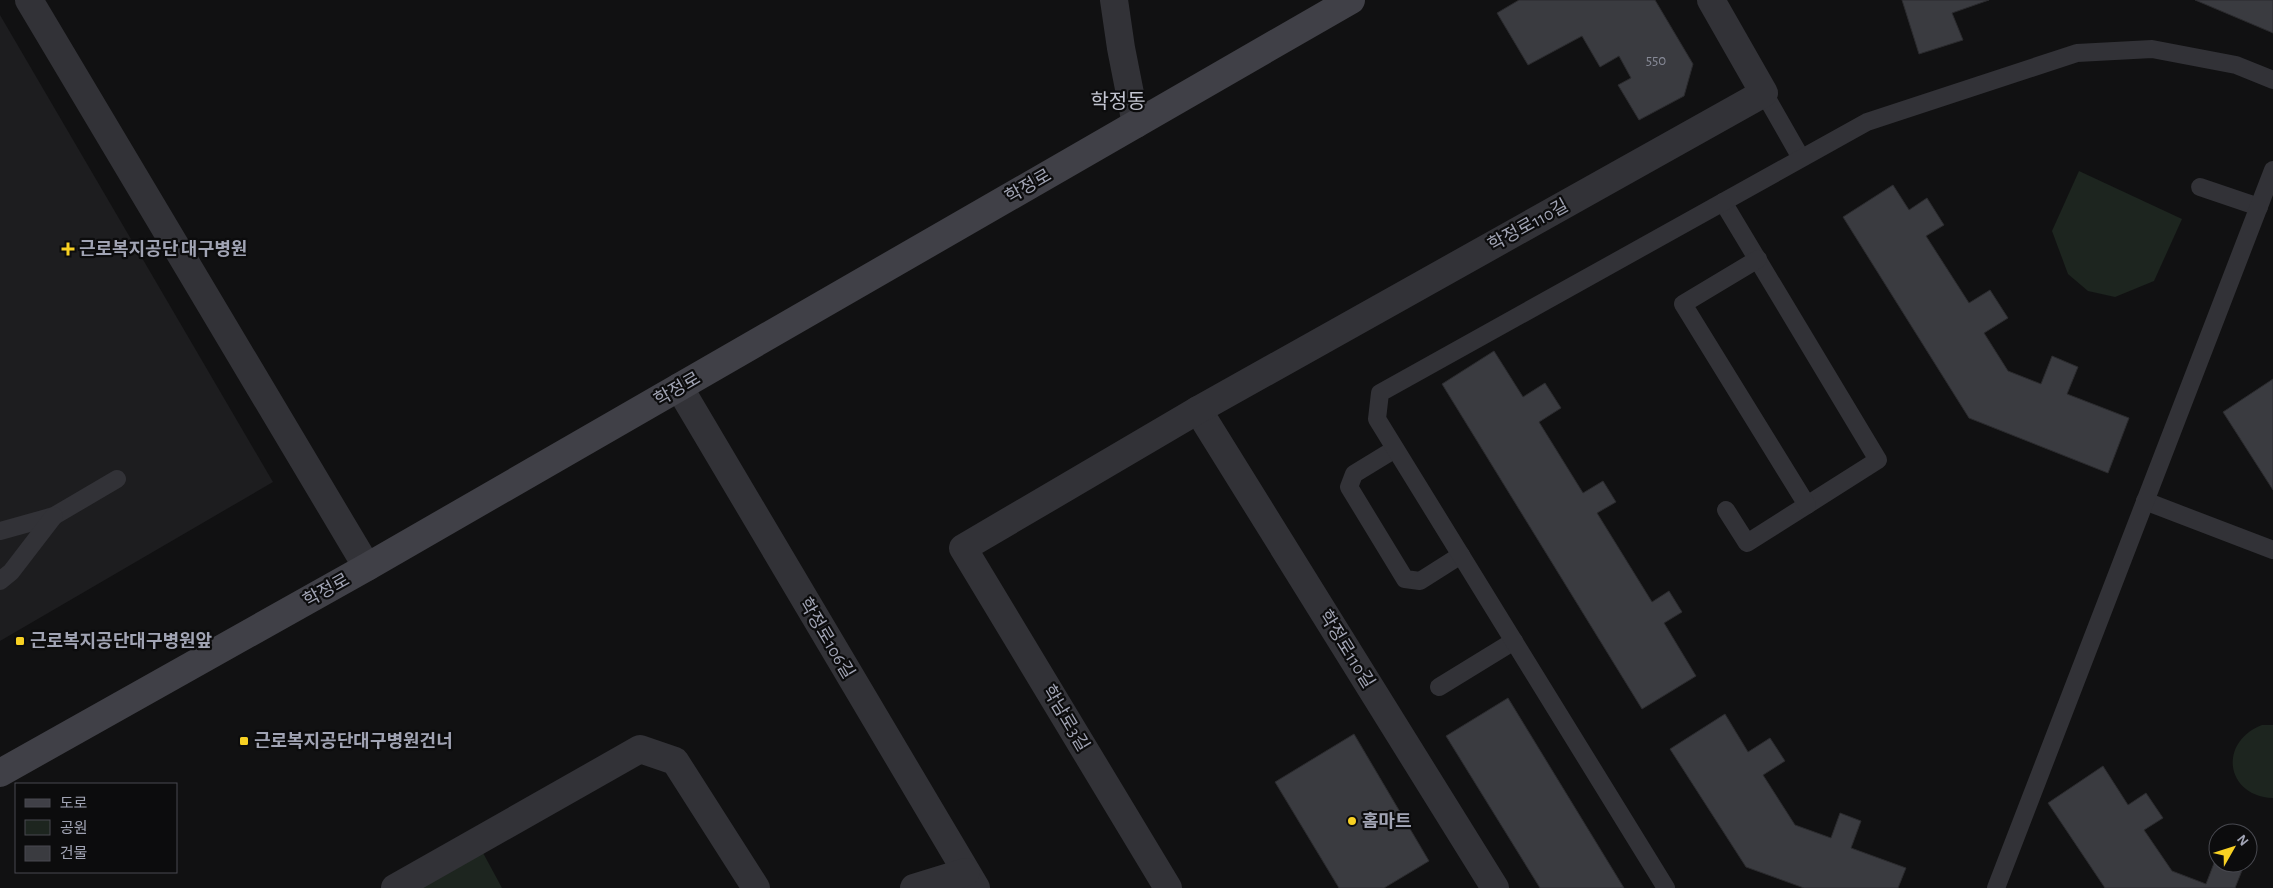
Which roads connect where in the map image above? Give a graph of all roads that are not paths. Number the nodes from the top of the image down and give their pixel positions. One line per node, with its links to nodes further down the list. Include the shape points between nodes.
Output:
1 (29, 0): 26 (street)
2 (1114, 0): 7 (street)
3 (1351, 0): 7 (main road, 학정로)
4 (1711, 0): 6 (street)
5 (2273, 80): 8 (lane, via 2236,65 2152,49 2077,53 1867,122)
6 (1764, 93): 8 (lane); 15 (street, 학정로110길)
7 (1136, 124): 14 (main road, 학정로)
8 (1801, 158): 11 (lane)
9 (2273, 170): 12 (lane)
10 (2200, 187): 12 (lane)
11 (1723, 202): 13 (lane); 16 (lane, via 1380,393 1377,419)
12 (2259, 207): 18 (lane)
13 (1758, 259): 19 (lane, via 1878,460); 19 (lane, via 1683,304)
14 (679, 387): 26 (main road, 학정로); 31 (street, 학정로106길)
15 (1198, 410): 23 (street, 학정로110길); 36 (street, 학정로110길)
16 (1395, 449): 25 (lane); 25 (lane, via 1354,474 1349,487 1405,579 1420,580)
17 (117, 479): 21 (lane)
18 (2145, 501): 24 (lane); 38 (lane)
19 (1807, 505): 20 (lane, via 1747,543)
20 (1726, 510)
21 (54, 516): 22 (lane); 27 (lane, via 11,572)
22 (0, 531)
23 (963, 548): 35 (street, 학남로3길)
24 (2273, 550)
25 (1461, 555): 28 (lane)
26 (367, 567): 30 (main road, 학정로)
27 (0, 581)
28 (1514, 641): 29 (lane); 37 (lane)
29 (1439, 687)
30 (0, 773)
31 (971, 880): 34 (street)
32 (394, 888): 33 (street, via 640,749 675,760)
33 (756, 888)
34 (914, 888)
35 (1168, 888)
36 (1494, 888)
37 (1666, 888)
38 (1996, 888)

